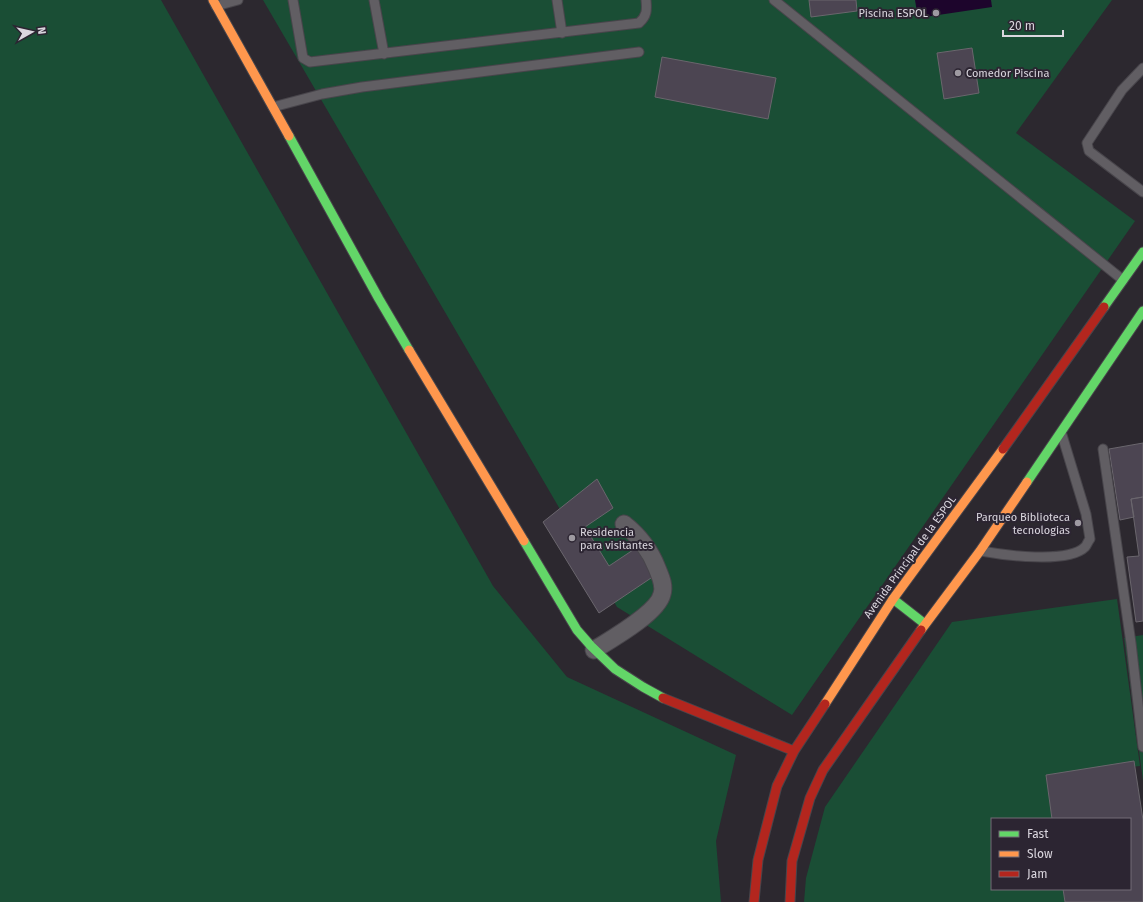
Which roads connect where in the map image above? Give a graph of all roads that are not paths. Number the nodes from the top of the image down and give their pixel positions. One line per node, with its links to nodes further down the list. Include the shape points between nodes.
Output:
1 (238, 0): 7 (lane)
2 (293, 0): 10 (lane, via 303,58 310,62)
3 (374, 0): 10 (lane)
4 (557, 0): 8 (lane)
5 (646, 0): 8 (lane, via 645,17 639,23)
6 (774, 0): 15 (lane)
7 (214, 3): 12 (street)
8 (562, 33): 10 (lane)
9 (639, 52): 12 (lane, via 362,87)
10 (384, 54)
11 (1143, 68): 13 (lane, via 1122,90 1087,143 1089,151)
12 (272, 107): 23 (street, via 378,299 577,630)
13 (1143, 192)
14 (1143, 252): 15 (street, Avenida Principal de la ESPOL)
15 (1123, 280): 21 (street, Avenida Principal de la ESPOL, via 1049,392)
16 (1143, 311): 17 (street, via 1074,405)
17 (1061, 432): 20 (street); 20 (lane, via 1086,514 1090,539 1084,548 1059,556 1032,557)
18 (1103, 449): 24 (lane)
19 (624, 524): 23 (street, via 636,534 654,561 663,582 662,595 652,610 626,631)
20 (980, 551): 22 (street)
21 (893, 599): 22 (street); 25 (street, Avenida Principal de la ESPOL)
22 (925, 624): 27 (street, via 822,770 806,797 792,861)
23 (594, 650): 25 (street, via 615,669 649,691 684,708)
24 (1143, 746)
25 (794, 751): 26 (street, Avenida Principal de la ESPOL, via 780,787 758,860)
26 (754, 902)
27 (790, 902)

